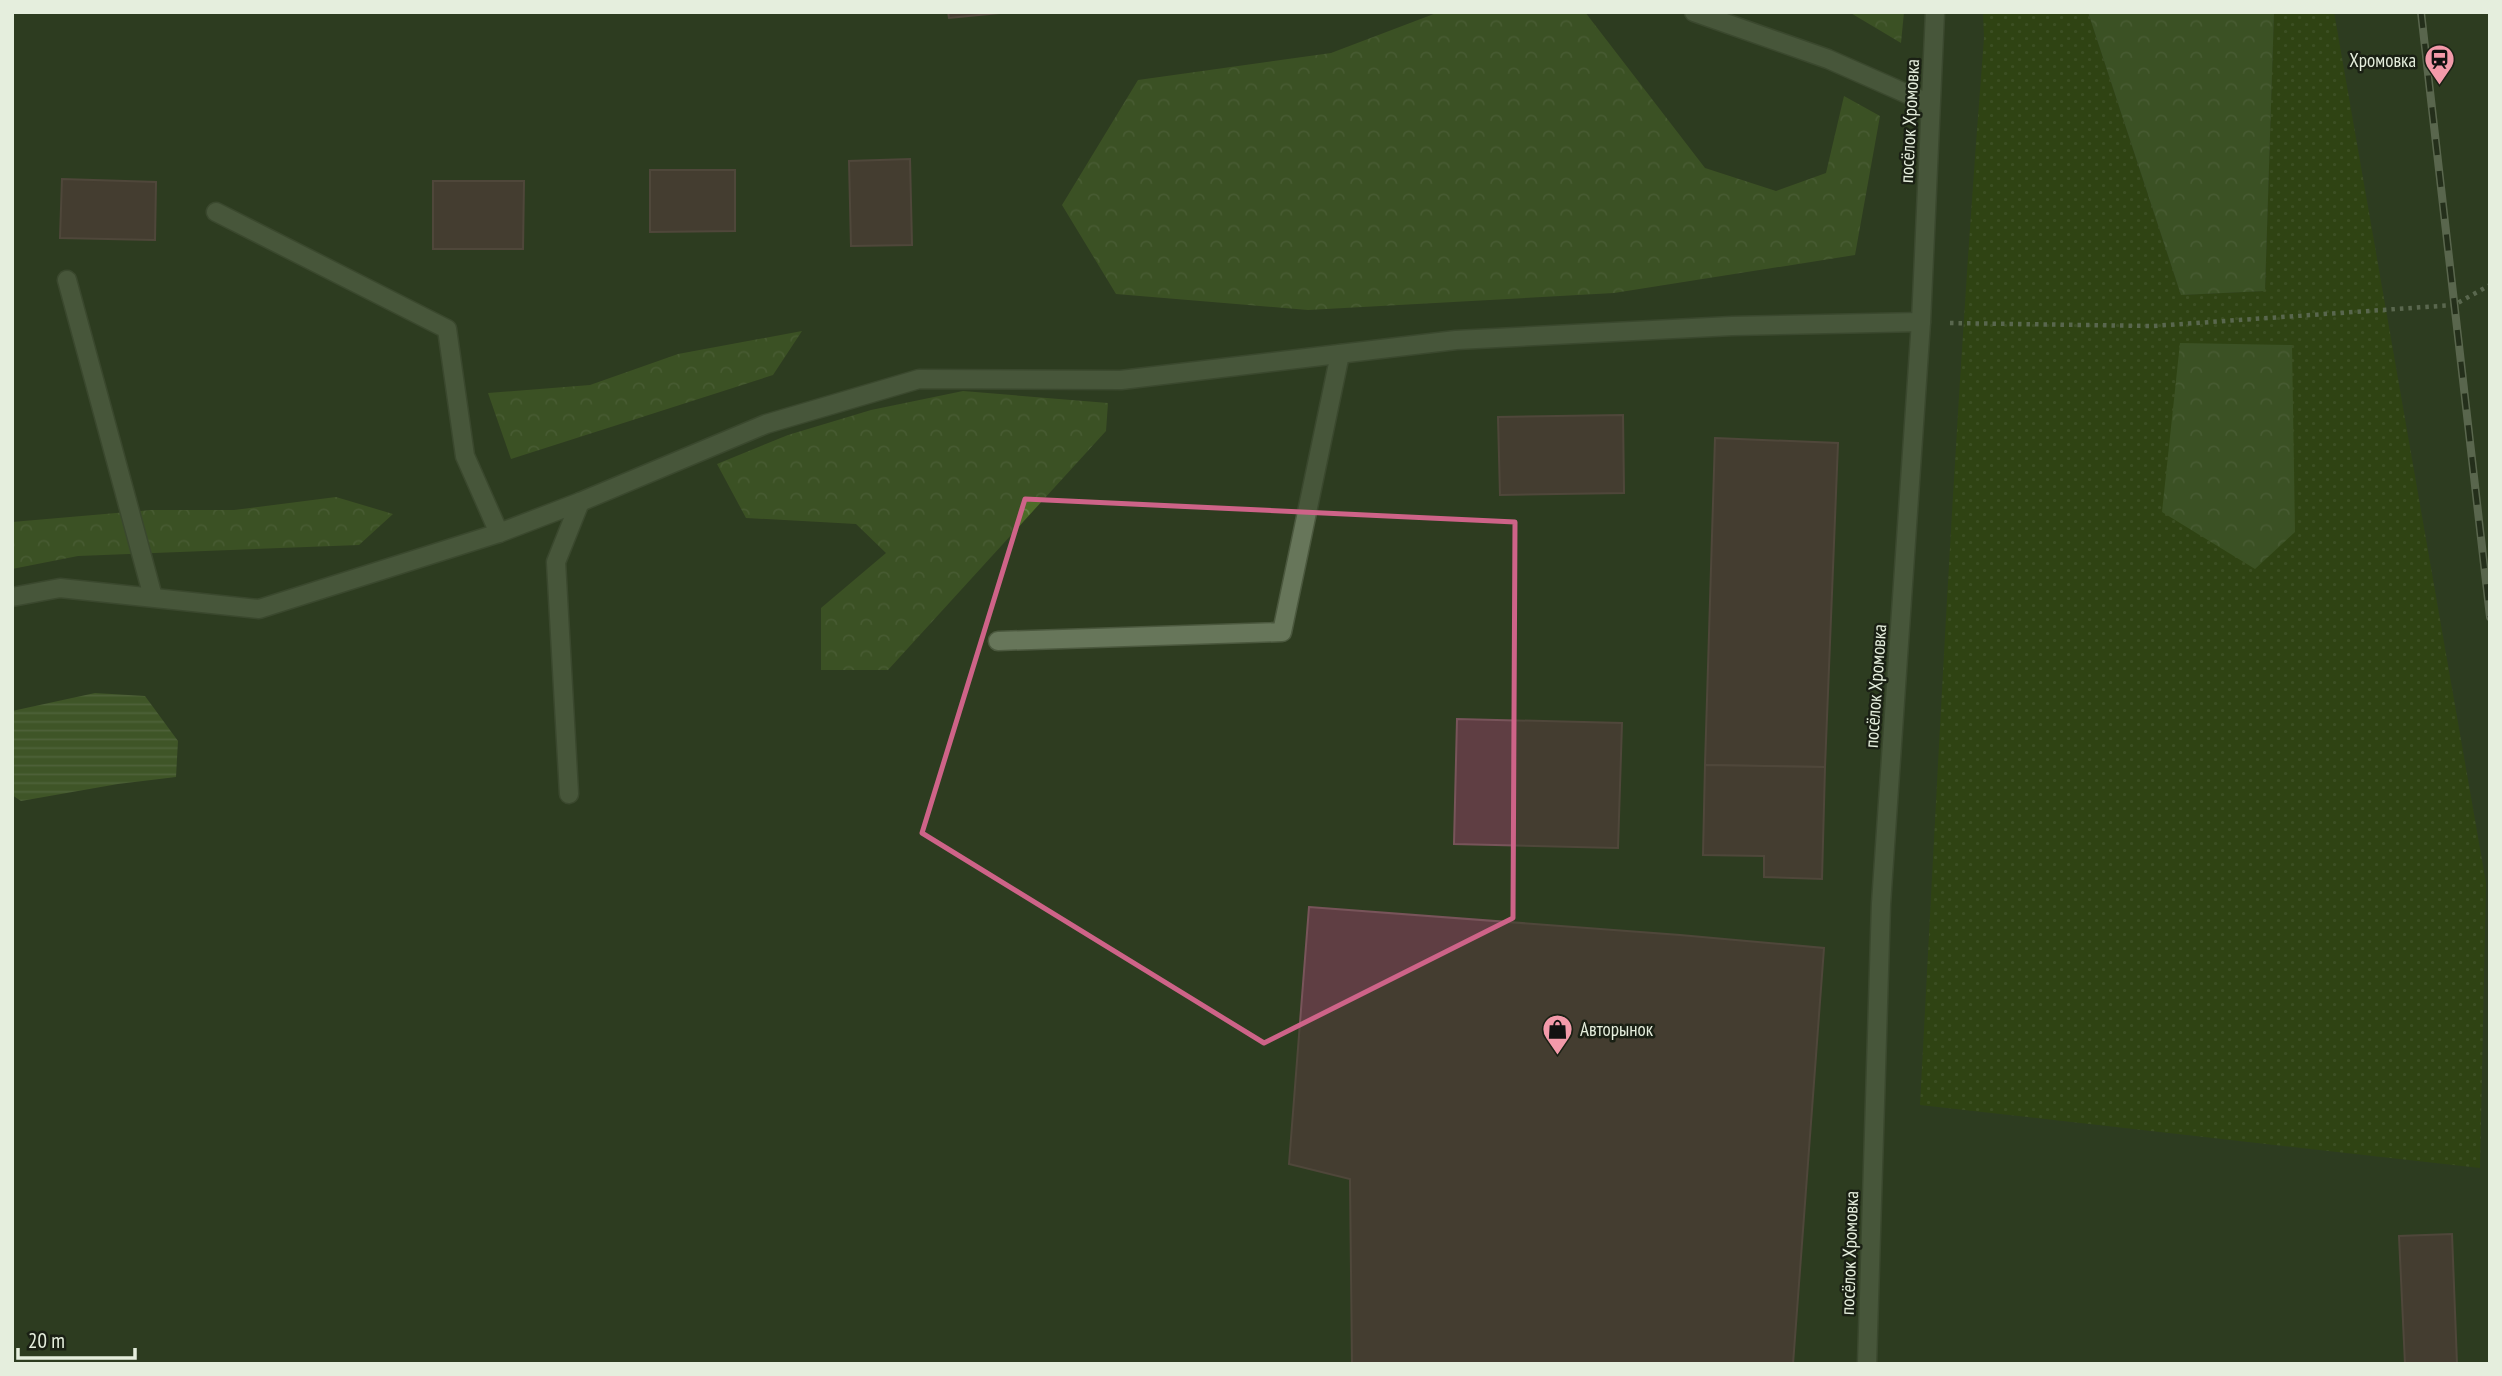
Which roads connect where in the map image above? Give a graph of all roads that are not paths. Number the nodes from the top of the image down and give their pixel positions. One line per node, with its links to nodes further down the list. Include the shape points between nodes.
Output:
1 (1694, 12): 3 (street, via 1828,59)
2 (1935, 12): 3 (street, посёлок Хромовка)
3 (1930, 104): 6 (street, посёлок Хромовка)
4 (216, 212): 9 (street, via 447,329 465,456)
5 (67, 280): 11 (street)
6 (1921, 322): 7 (street, via 1456,340); 14 (street, посёлок Хромовка, via 1881,904)
7 (1340, 355): 8 (street, via 1121,380 919,379 766,424); 12 (street, via 1282,632)
8 (580, 502): 9 (street); 13 (street, via 556,562)
9 (499, 533): 11 (street, via 259,609)
10 (12, 597): 11 (street, via 60,588)
11 (153, 597)
12 (998, 641)
13 (569, 794)
14 (1867, 1364)

